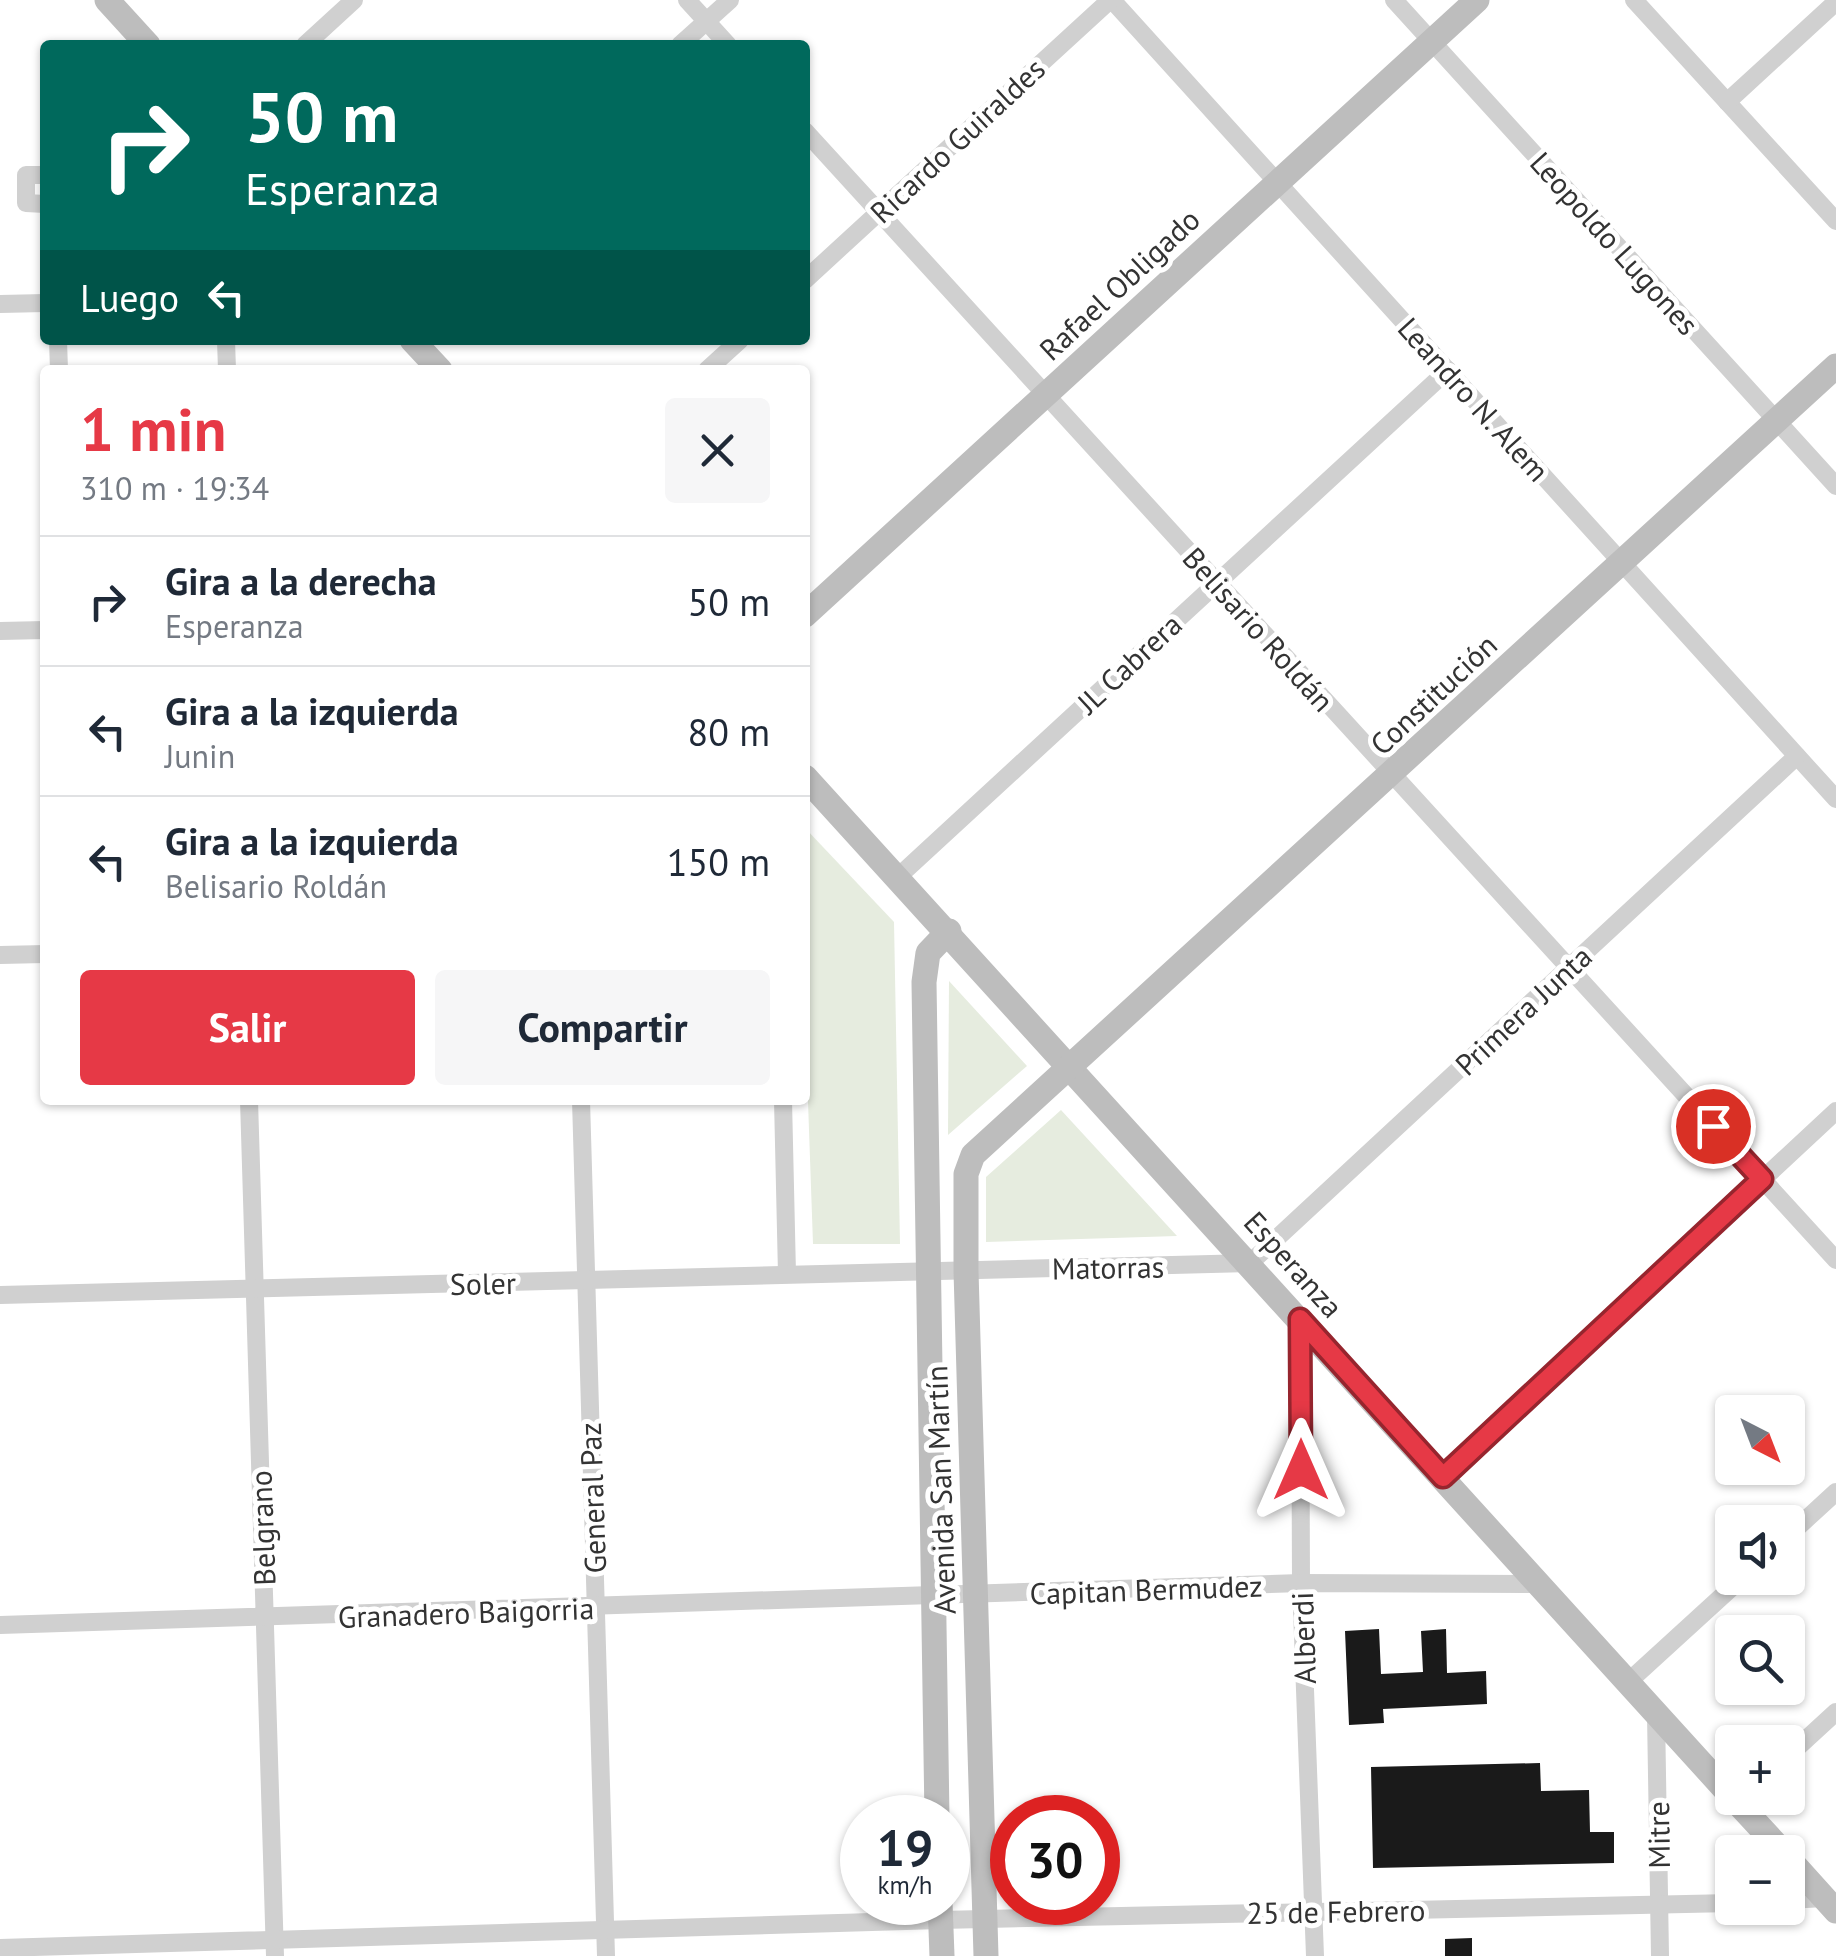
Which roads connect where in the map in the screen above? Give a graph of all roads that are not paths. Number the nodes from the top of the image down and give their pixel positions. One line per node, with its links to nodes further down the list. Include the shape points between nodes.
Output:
1 (107, 0): 11 (main road)
2 (354, 0): 12 (street)
3 (687, 0): 10 (street)
4 (730, 0): 10 (street)
5 (1111, 0): 19 (street, Leandro N. Alem); 21 (street, Ricardo Guiraldes)
6 (1394, 0): 15 (street, Leopoldo Lugones)
7 (1477, 0): 15 (main road, Rafael Obligado)
8 (1634, 0): 16 (street)
9 (1836, 2): 16 (street)
10 (707, 22): 13 (street); 14 (street)
11 (143, 40)
12 (310, 40)
13 (686, 40)
14 (723, 40)
15 (1432, 42): 19 (main road, Rafael Obligado); 33 (street, Leopoldo Lugones)
16 (1727, 102): 22 (street)
17 (810, 137): 21 (street, Belisario Roldán)
18 (40, 175): 20 (street, via 26,175 26,203)
19 (1278, 183): 31 (street, Leandro N. Alem); 32 (main road, Rafael Obligado)
20 (40, 204)
21 (878, 212): 23 (street, Ricardo Guiraldes); 32 (street, Belisario Roldán)
22 (1836, 221)
23 (810, 275)
24 (40, 303): 25 (street)
25 (0, 304)
26 (417, 345): 28 (main road)
27 (734, 345): 29 (street)
28 (435, 365)
29 (712, 365)
30 (1836, 366): 33 (main road, Constitución)
31 (1448, 370): 35 (street, Leandro N. Alem); 36 (street, JL Cabrera)
32 (1046, 396): 36 (street, Belisario Roldán); 37 (main road, Rafael Obligado)
33 (1776, 420): 34 (street, Leopoldo Lugones); 35 (main road, Constitución)
34 (1836, 486)
35 (1622, 562): 40 (street, Leandro N. Alem); 41 (main road, Constitución)
36 (1216, 582): 41 (street, Belisario Roldán); 44 (street, JL Cabrera)
37 (810, 611)
38 (40, 630): 39 (street)
39 (0, 631)
40 (1797, 756): 43 (street, Leandro N. Alem); 48 (street, Primera Junta)
41 (1393, 776): 48 (street, Belisario Roldán); 49 (main road, Constitución)
42 (810, 782): 44 (main road, Esperanza)
43 (1836, 799)
44 (899, 876): 45 (main road, Esperanza)
45 (949, 931): 49 (main road, Esperanza); 57 (main road, Avenida San Martín, via 928,954 924,982)
46 (40, 954): 47 (street)
47 (0, 956)
48 (1569, 968): 54 (street, Belisario Roldán); 56 (street, Primera Junta)
49 (1072, 1066): 56 (main road, Esperanza); 58 (main road, Avenida San Martín, via 974,1155 966,1174)
50 (249, 1105): 61 (street, Belgrano)
51 (580, 1105): 60 (street, General Paz)
52 (784, 1105): 59 (street)
53 (1836, 1111): 54 (street)
54 (1762, 1179): 55 (street, Belisario Roldán); 64 (street)
55 (1836, 1260)
56 (1250, 1263): 58 (street, Matorras); 63 (main road, Esperanza)
57 (930, 1271): 58 (street, Soler); 59 (street, Soler); 71 (main road, Avenida San Martín)
58 (966, 1271): 69 (main road, Avenida San Martín)
59 (786, 1274): 60 (street, Soler)
60 (586, 1280): 61 (street, Soler); 72 (street, General Paz)
61 (255, 1288): 62 (street, Soler); 73 (street, Belgrano)
62 (0, 1295)
63 (1300, 1319): 64 (main road, Esperanza); 67 (street, Alberdi)
64 (1443, 1477): 68 (main road, Esperanza)
65 (1836, 1492): 66 (street)
66 (1805, 1520)
67 (1301, 1583): 68 (street, Capitan Bermudez); 69 (street, Capitan Bermudez); 88 (street, Alberdi)
68 (1540, 1584): 75 (main road, Esperanza)
69 (975, 1595): 71 (street, Capitan Bermudez); 91 (main road, Avenida San Martín)
70 (1723, 1595): 75 (street)
71 (931, 1596): 72 (street, Granadero Baigorria); 80 (main road, Avenida San Martín)
72 (596, 1608): 73 (street, Granadero Baigorria); 93 (street, General Paz)
73 (265, 1618): 74 (street, Granadero Baigorria); 95 (street, Belgrano)
74 (0, 1626)
75 (1627, 1682): 77 (main road, Esperanza)
76 (1836, 1712): 78 (street)
77 (1656, 1714): 79 (main road, Esperanza); 87 (street, Mitre)
78 (1805, 1740)
79 (1715, 1776)
80 (937, 1795)
81 (1751, 1815): 82 (main road, Esperanza)
82 (1768, 1835)
83 (1805, 1877): 86 (main road, Esperanza)
84 (1805, 1902): 86 (street)
85 (1715, 1904): 87 (street, 25 de Febrero)
86 (1830, 1904)
87 (1660, 1907): 88 (street, 25 de Febrero); 100 (street, Mitre)
88 (1314, 1910): 91 (street, 25 de Febrero); 99 (street, Alberdi)
89 (840, 1917): 93 (street, 25 de Febrero)
90 (970, 1918): 91 (street, 25 de Febrero)
91 (984, 1921): 98 (main road, Avenida San Martín)
92 (941, 1925): 97 (main road)
93 (606, 1932): 95 (street, 25 de Febrero); 96 (street, General Paz)
94 (0, 1948): 95 (street, 25 de Febrero)
95 (275, 1948)
96 (606, 1956)
97 (942, 1956)
98 (986, 1956)
99 (1316, 1956)
100 (1660, 1956)

